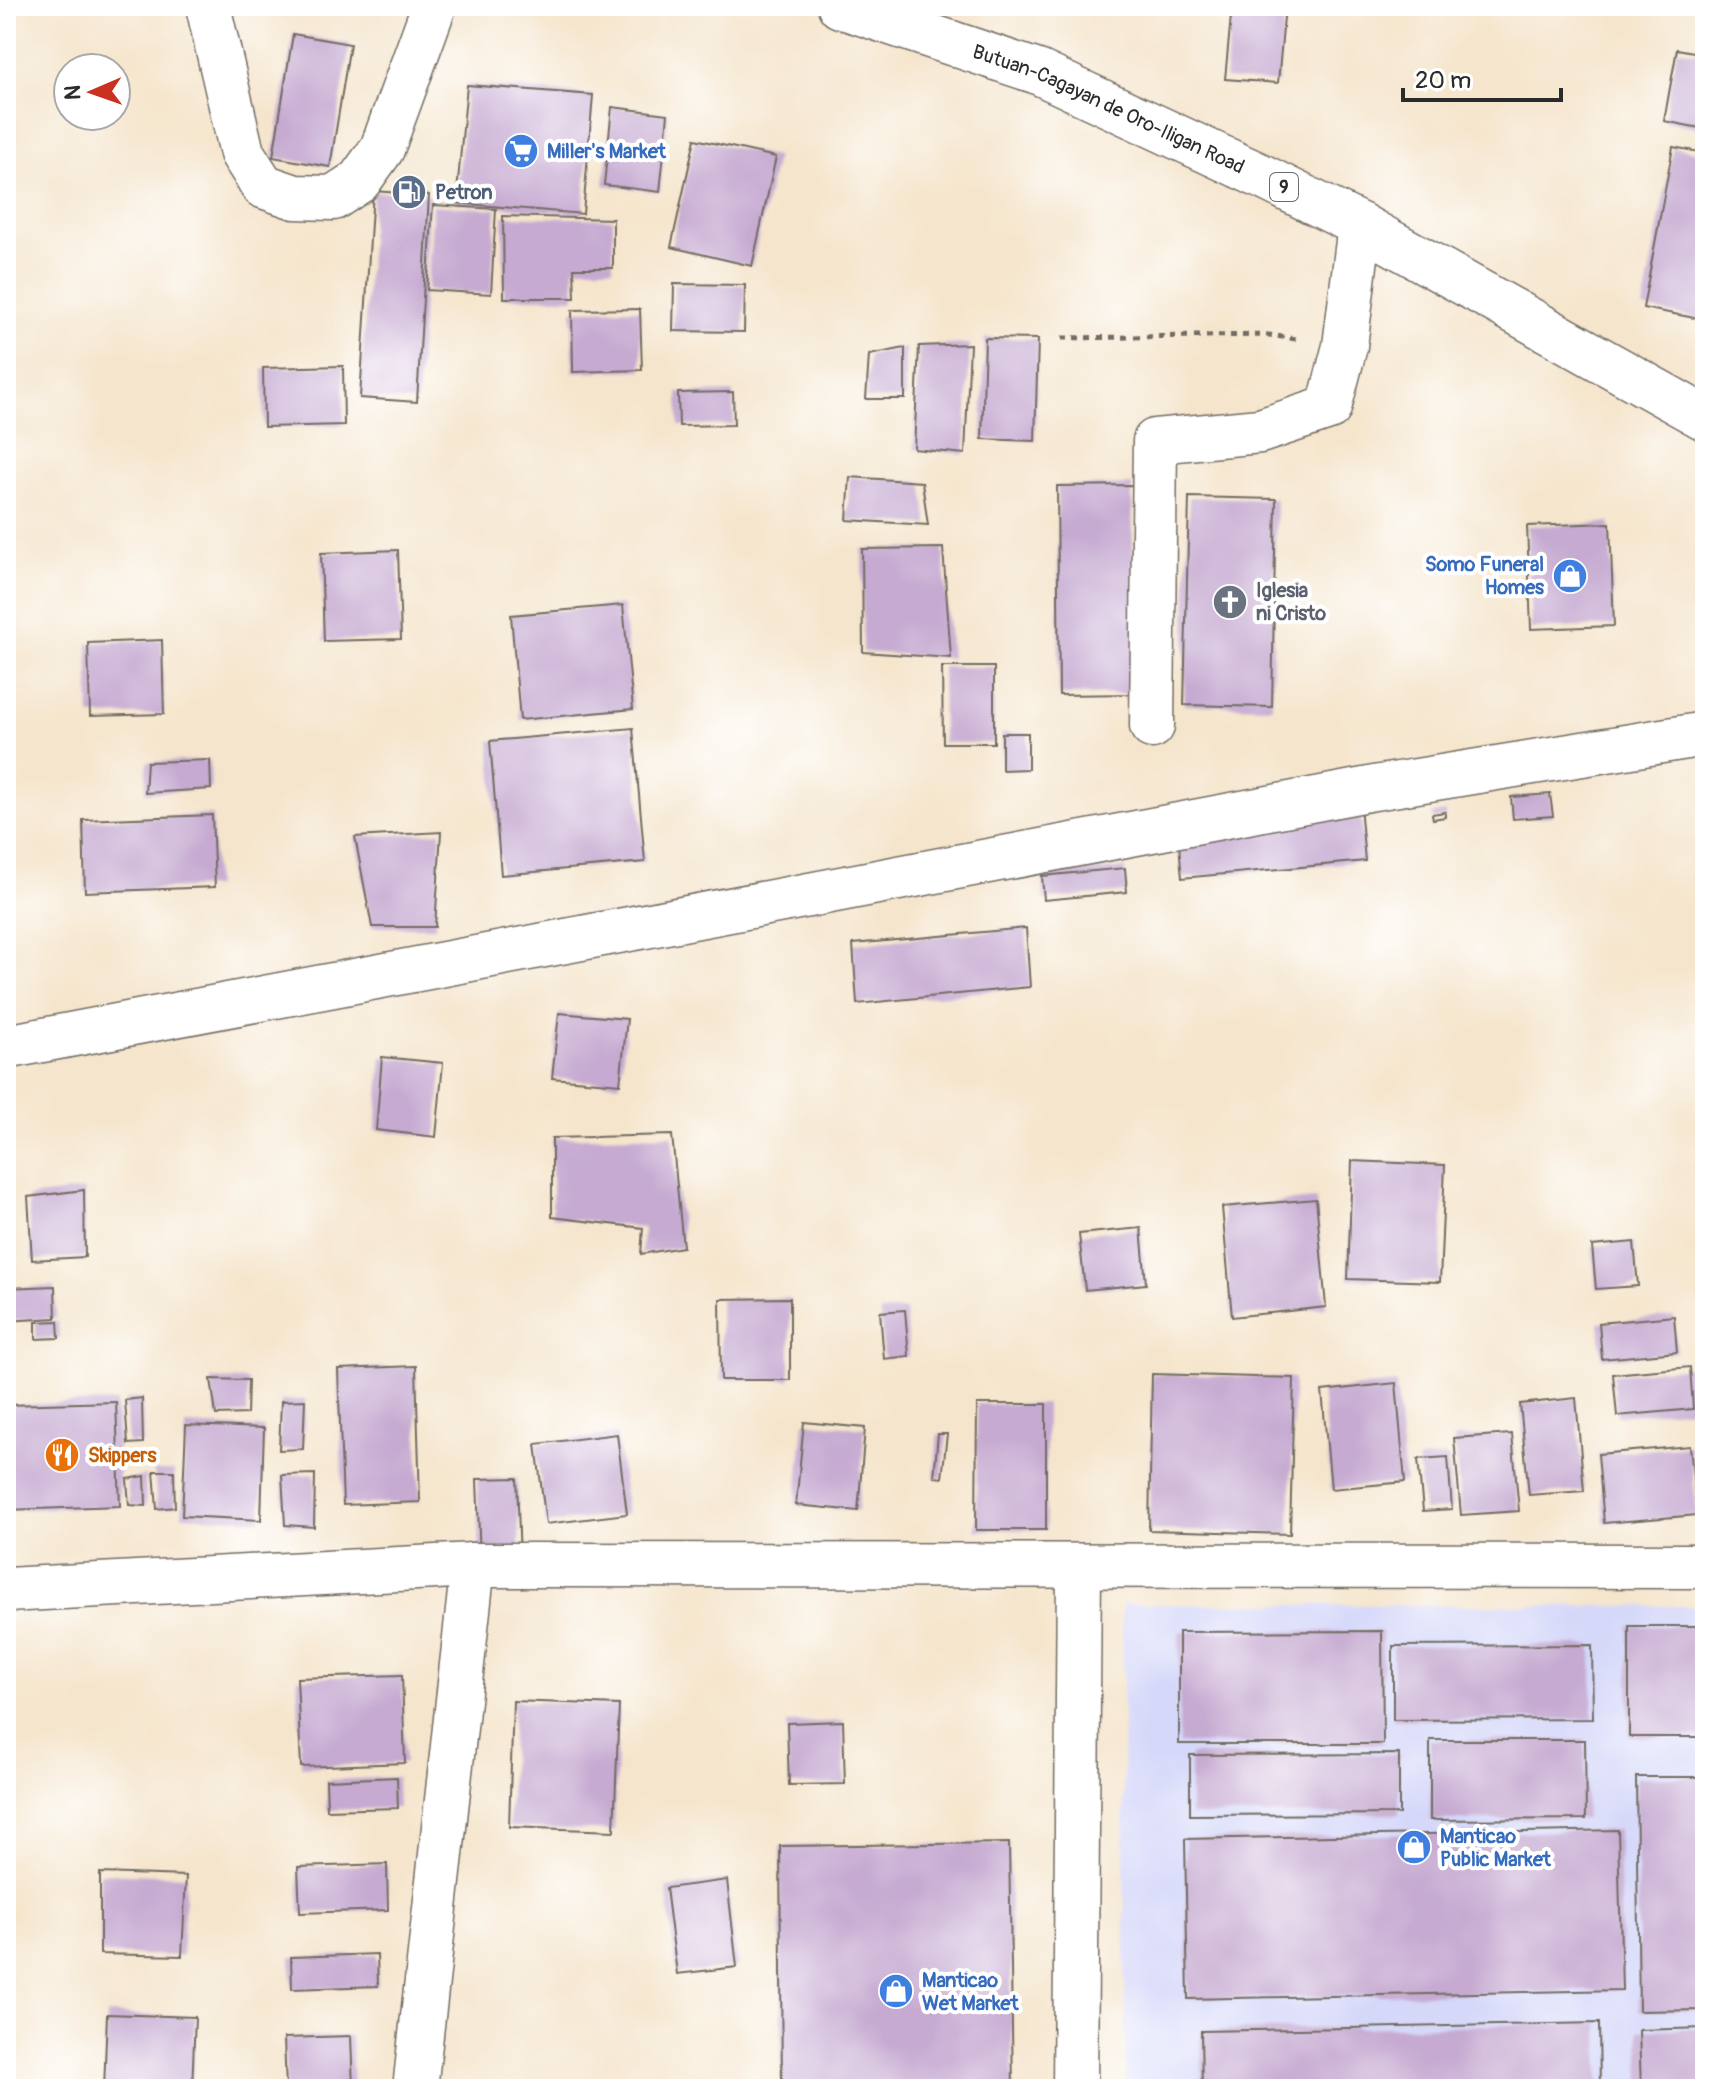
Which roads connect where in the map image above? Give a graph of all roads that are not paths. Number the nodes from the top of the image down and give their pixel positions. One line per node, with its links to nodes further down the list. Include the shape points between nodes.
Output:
1 (208, 6): 2 (main road, via 242,153 263,186 295,197 333,198 359,181 382,149)
2 (434, 6)
3 (840, 6): 4 (main road, Butuan-Cagayan de Oro-Iligan Road / 9, via 1038,72)
4 (1360, 225): 5 (main road, Butuan-Cagayan de Oro-Iligan Road / 9); 6 (main road, via 1345,346 1329,408 1260,431 1155,441)
5 (1705, 418)
6 (1152, 726)
7 (1705, 734): 8 (main road, via 1359,791)
8 (6, 1047)
9 (473, 1565): 10 (main road); 12 (main road); 13 (main road)
10 (1079, 1566): 11 (main road); 14 (main road)
11 (1705, 1566)
12 (6, 1590)
13 (415, 2089)
14 (1075, 2089)

